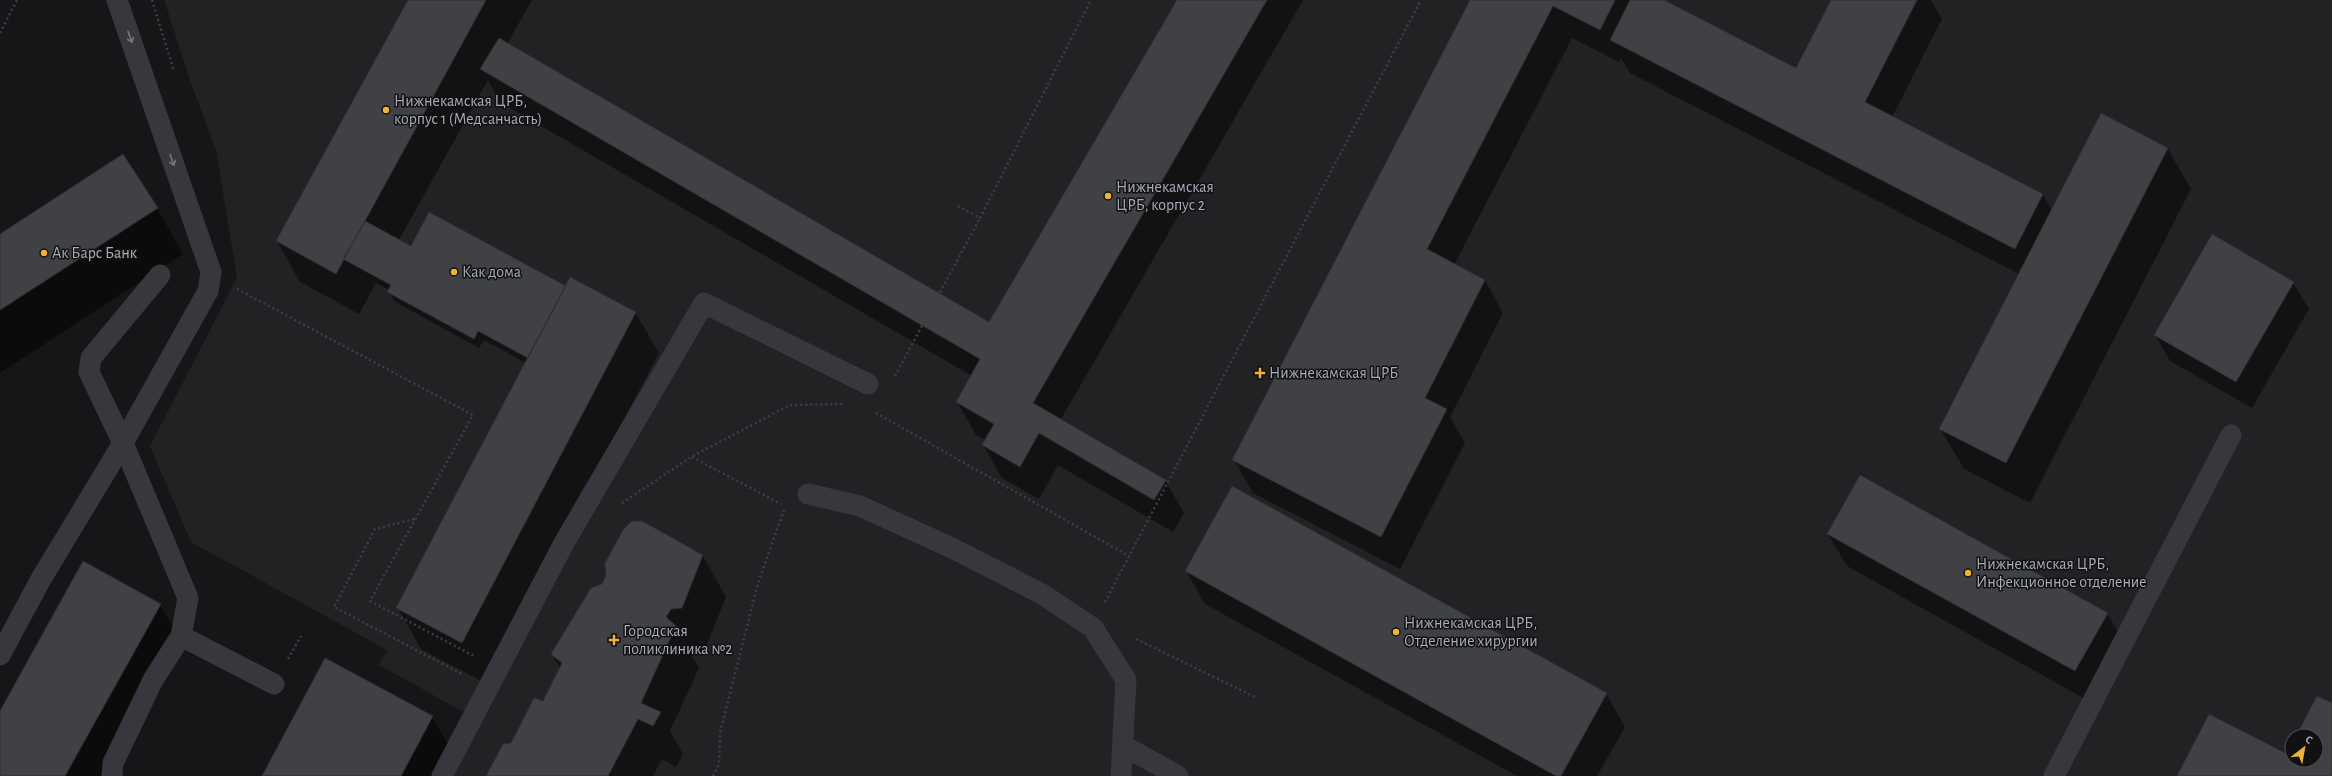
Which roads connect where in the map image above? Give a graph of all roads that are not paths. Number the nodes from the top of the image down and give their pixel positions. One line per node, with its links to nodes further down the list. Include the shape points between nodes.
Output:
1 (117, 0): 5 (lane, one-way to 5, via 210,272 208,291)
2 (160, 275): 5 (lane, via 91,358 89,372)
3 (868, 384): 12 (lane, via 704,303 564,543)
4 (2231, 436): 15 (lane)
5 (123, 443): 7 (lane, via 188,598); 8 (lane, via 41,579)
6 (808, 494): 10 (lane, via 860,506 954,549 1042,594 1093,628 1126,680)
7 (181, 636): 9 (lane); 11 (lane, via 154,680 113,762)
8 (0, 655)
9 (274, 684)
10 (1124, 746): 13 (lane); 14 (lane)
11 (112, 776)
12 (442, 776)
13 (1121, 776)
14 (1178, 776)
15 (2054, 776)

